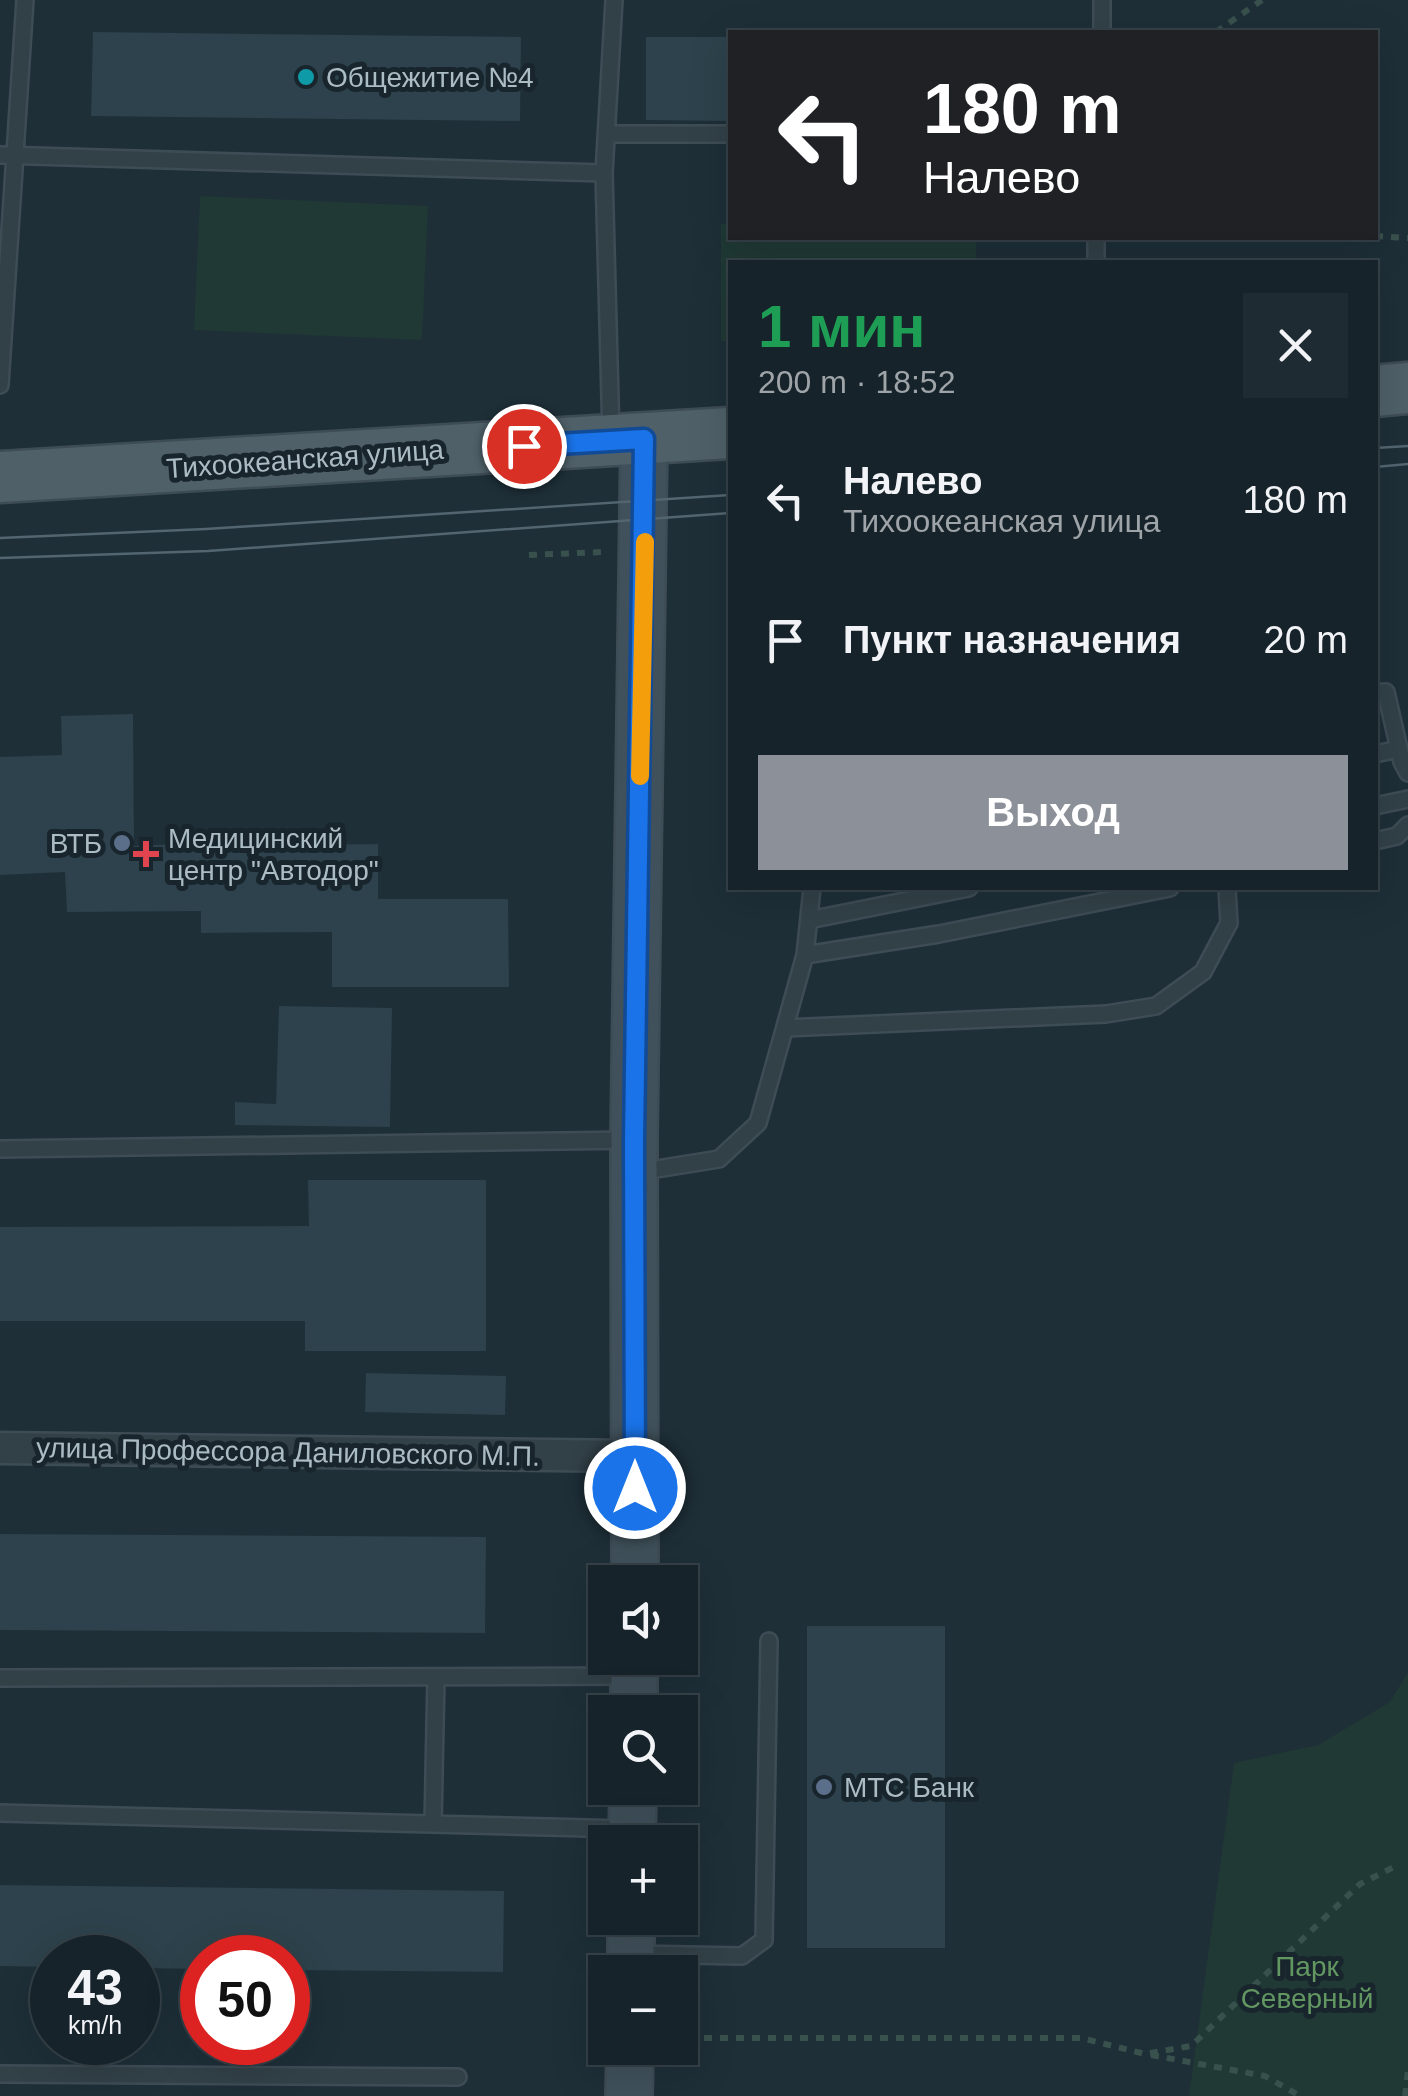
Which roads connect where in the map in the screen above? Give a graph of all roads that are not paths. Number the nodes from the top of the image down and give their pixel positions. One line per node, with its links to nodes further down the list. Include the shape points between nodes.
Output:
1 (26, 0): 7 (lane)
2 (614, 0): 5 (lane)
3 (1102, 0): 4 (lane)
4 (1102, 30)
5 (607, 134): 6 (lane); 8 (lane)
6 (728, 134)
7 (8, 155): 8 (lane); 9 (lane)
8 (604, 173): 13 (lane)
9 (0, 385)
10 (1408, 388): 11 (main road)
11 (1378, 390)
12 (728, 433): 13 (main road, Тихоокеанская улица)
13 (628, 440): 14 (main road, Тихоокеанская улица); 31 (main road)
14 (0, 477)
15 (1379, 698): 16 (lane)
16 (1399, 749): 17 (lane); 18 (lane)
17 (1378, 753)
18 (1408, 773)
19 (1408, 799): 20 (lane)
20 (1378, 805)
21 (1408, 825): 22 (lane)
22 (1378, 840)
23 (812, 890): 27 (lane)
24 (959, 890): 27 (lane)
25 (1160, 890): 28 (lane)
26 (1227, 890): 29 (lane, via 1229,923 1203,972 1156,1006 1106,1014)
27 (809, 920): 28 (lane)
28 (805, 955): 29 (lane)
29 (785, 1028): 31 (lane, via 758,1123 719,1159)
30 (0, 1148): 31 (lane)
31 (634, 1156): 33 (main road)
32 (0, 1448): 33 (street, улица Профессора Даниловского М.П.)
33 (635, 1456): 34 (main road)
34 (635, 1565)
35 (769, 1641): 42 (lane, via 764,1940 742,1956)
36 (436, 1677): 37 (lane); 38 (lane); 41 (lane)
37 (0, 1678)
38 (634, 1682)
39 (0, 1813): 41 (lane)
40 (632, 1820): 41 (lane)
41 (433, 1824)
42 (631, 1948)
43 (630, 2065): 46 (main road)
44 (0, 2074): 45 (lane)
45 (458, 2077)
46 (629, 2096)

